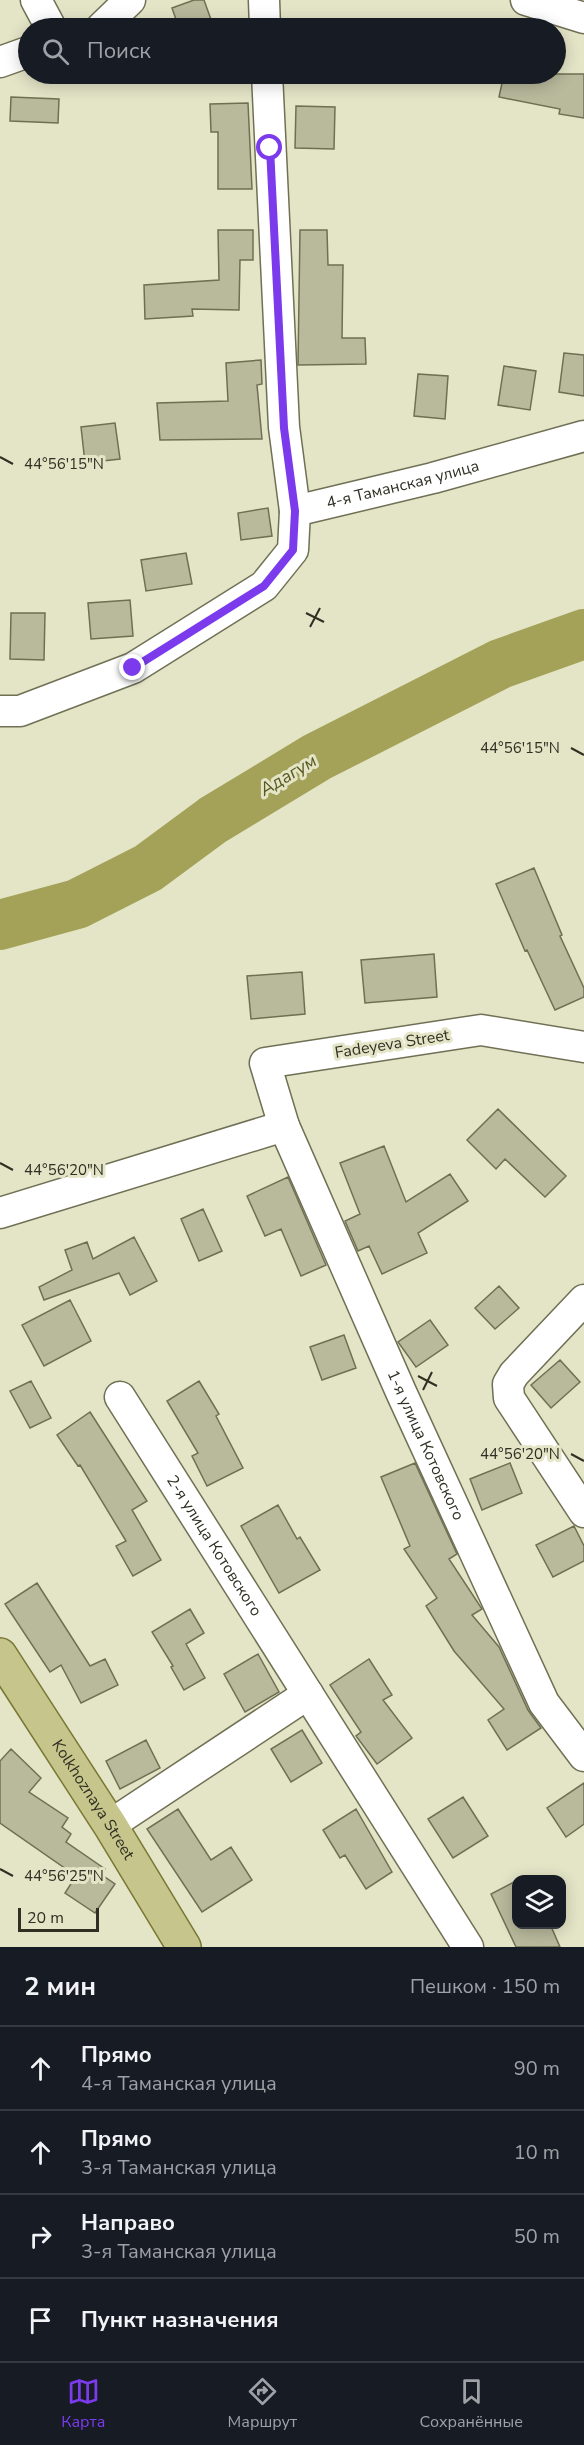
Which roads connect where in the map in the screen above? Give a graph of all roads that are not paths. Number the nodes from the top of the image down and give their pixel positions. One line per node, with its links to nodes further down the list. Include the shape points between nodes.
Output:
1 (36, 0): 5 (street)
2 (130, 0): 6 (street)
3 (264, 0): 7 (street)
4 (526, 0): 8 (street)
5 (46, 18)
6 (111, 18)
7 (265, 18)
8 (584, 18)
9 (18, 56): 10 (street)
10 (0, 62)
11 (267, 84): 13 (street, via 284,428)
12 (584, 436): 13 (street, 4-я Таманская улица)
13 (295, 511): 14 (street, via 293,550 264,586 133,668 20,711)
14 (0, 711)
15 (584, 1047): 16 (street, Fadeyeva Street, via 481,1030 265,1063)
16 (284, 1126): 17 (street); 23 (street, 1-я улица Котовского, via 544,1703)
17 (0, 1213)
18 (584, 1300): 20 (street, via 508,1384 509,1398)
19 (120, 1397): 22 (street, 2-я улица Котовского)
20 (584, 1512)
21 (0, 1655): 24 (main road, Kolkhoznaya Street)
22 (308, 1694): 24 (street); 26 (street, 2-я улица Котовского)
23 (584, 1756)
24 (111, 1825): 25 (main road, Kolkhoznaya Street)
25 (184, 1947)
26 (468, 1947)

